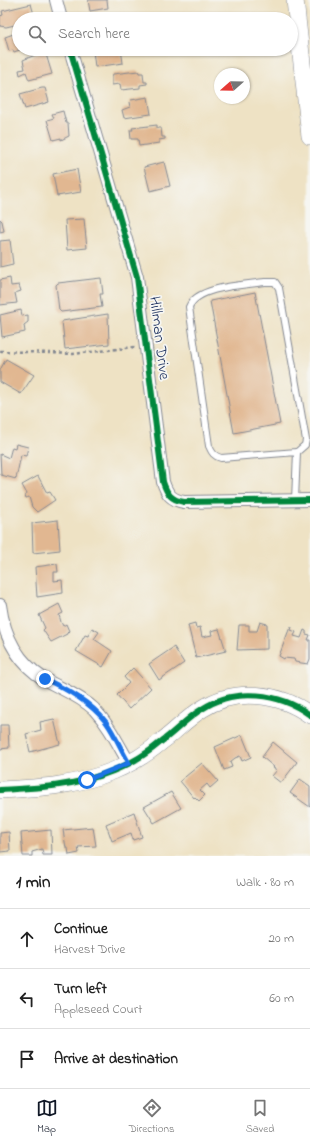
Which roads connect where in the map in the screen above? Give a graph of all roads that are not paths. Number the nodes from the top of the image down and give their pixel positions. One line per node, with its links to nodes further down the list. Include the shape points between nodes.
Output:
1 (56, 0): 3 (street)
2 (295, 0): 4 (street)
3 (59, 12)
4 (297, 12)
5 (298, 23): 7 (street)
6 (72, 56): 10 (street, Hillman Drive, via 137,277 163,482 170,497 184,502)
7 (308, 98): 8 (street)
8 (310, 136)
9 (297, 452): 9 (lane, via 305,445 306,440 279,288 275,282 206,292 193,300 189,307 212,453 221,458); 10 (lane)
10 (295, 500): 11 (street, Hillman Drive)
11 (310, 500)
12 (0, 605): 14 (street, via 6,634 22,660 45,679 78,696 93,709 106,723)
13 (310, 715): 14 (street, via 288,702 271,697 225,698 201,709 155,747)
14 (129, 763): 15 (street, via 87,780 66,785)
15 (0, 790)

